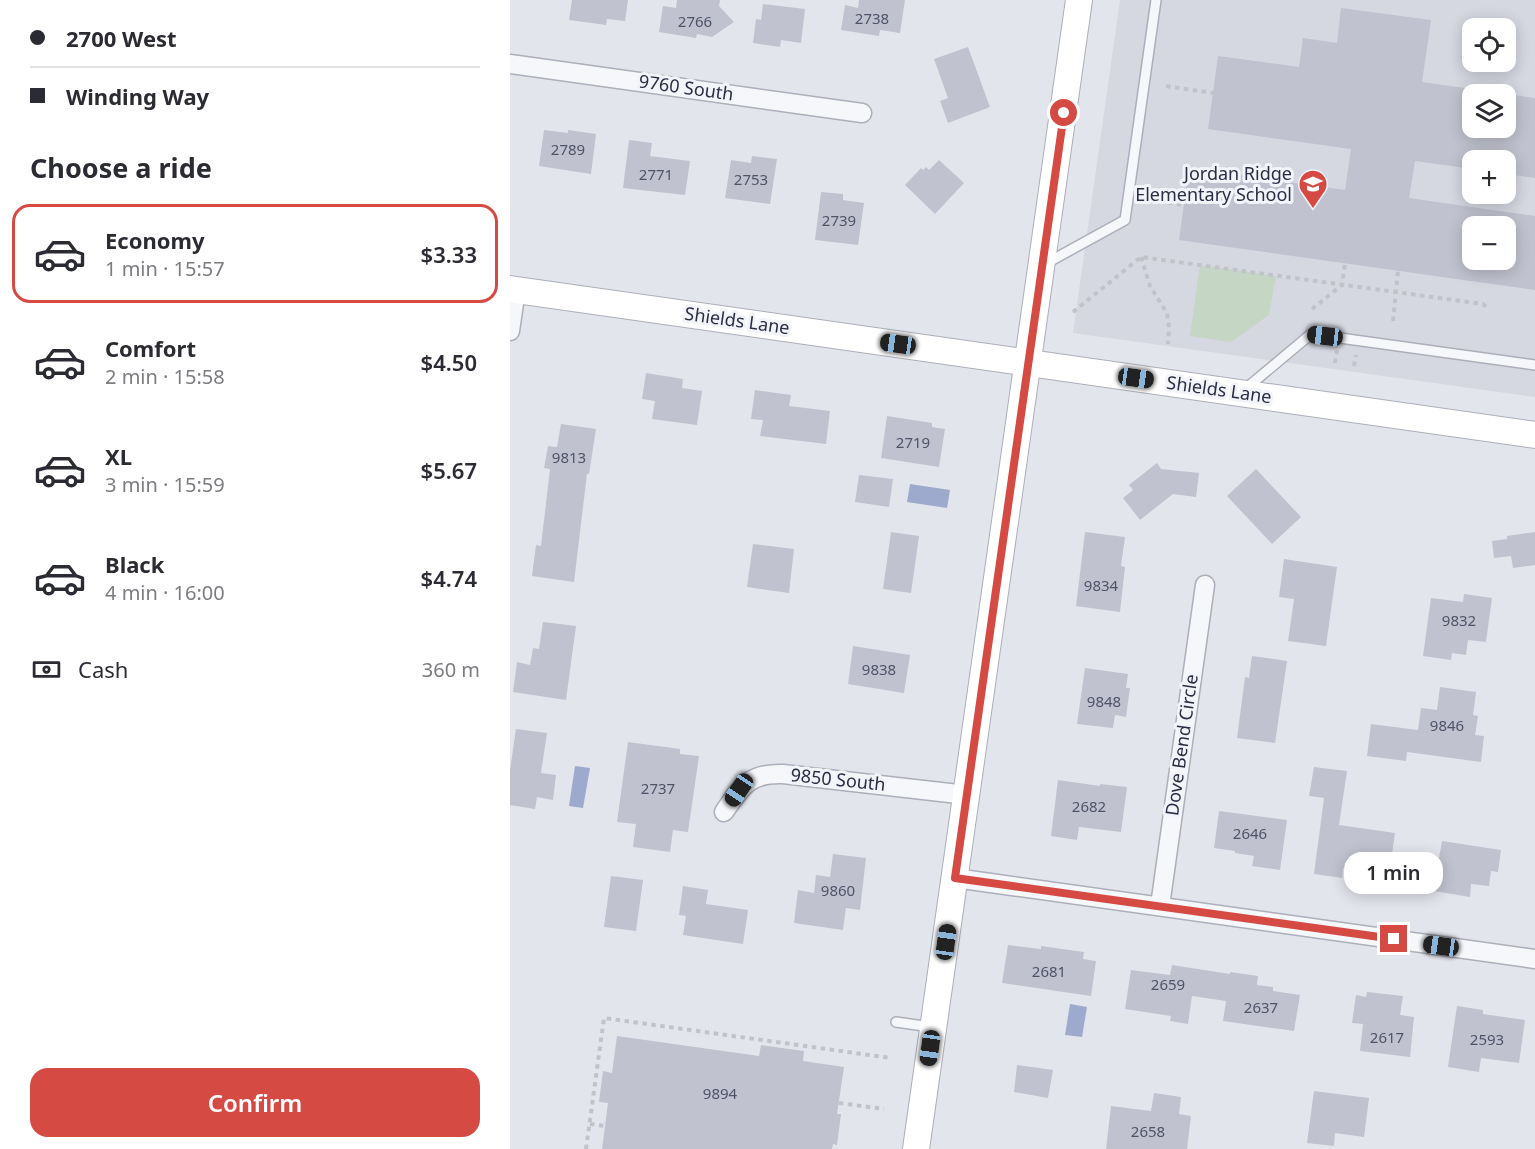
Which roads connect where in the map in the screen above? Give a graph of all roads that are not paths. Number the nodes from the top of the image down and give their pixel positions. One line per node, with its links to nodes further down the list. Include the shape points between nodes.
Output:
1 (1079, 0): 5 (main road)
2 (1156, 0): 5 (lane, via 1125,220)
3 (510, 63): 4 (street, 9760 South)
4 (862, 113)
5 (1043, 265): 8 (main road)
6 (513, 289): 7 (street); 8 (main road, Shields Lane)
7 (510, 331)
8 (1028, 362): 10 (main road, Shields Lane); 13 (main road)
9 (1535, 365): 10 (lane, via 1311,334)
10 (1241, 393): 11 (main road, Shields Lane)
11 (1535, 435)
12 (1205, 585): 16 (street, Dove Bend Circle)
13 (968, 795): 14 (street, 9850 South, via 768,774 748,782); 15 (main road)
14 (724, 812)
15 (955, 878): 16 (street); 19 (main road)
16 (1160, 906): 17 (street)
17 (1535, 959)
18 (896, 1023): 19 (lane)
19 (933, 1027): 20 (main road)
20 (916, 1149)

